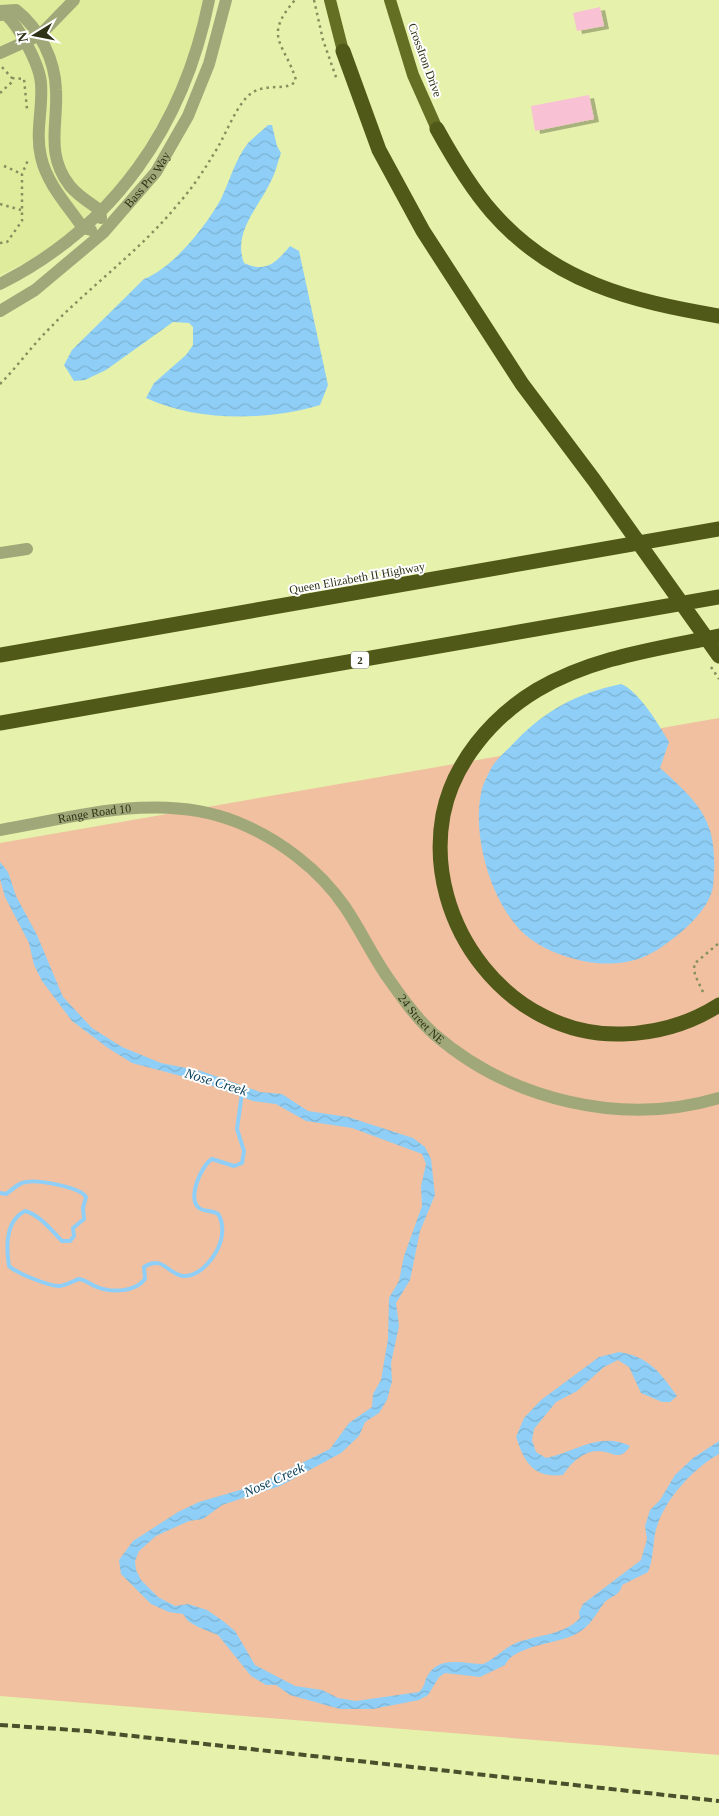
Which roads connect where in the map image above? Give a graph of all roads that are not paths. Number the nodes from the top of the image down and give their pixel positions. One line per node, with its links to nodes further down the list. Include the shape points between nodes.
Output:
1 (74, 0): 7 (street)
2 (209, 0): 12 (street, Bass Pro Way, via 198,49 168,122 150,152)
3 (226, 0): 14 (street, Bass Pro Way, via 209,64 188,116 156,172)
4 (330, 0): 9 (main road)
5 (390, 0): 11 (main road, CrossIron Drive, via 413,74)
6 (0, 13): 7 (street, via 16,10); 8 (street, via 13,21)
7 (40, 35): 8 (street); 12 (street, via 54,71 53,139 56,156 70,185)
8 (24, 42): 10 (street); 13 (street, via 41,82 38,131 43,166)
9 (343, 51): 24 (highway, via 379,150 423,231 522,384)
10 (0, 53)
11 (437, 129): 17 (highway, via 458,166 492,212 536,253 569,273 617,294)
12 (100, 210): 13 (street, Bass Pro Way); 14 (street)
13 (83, 228): 14 (street); 15 (street, Bass Pro Way, via 52,255)
14 (104, 233): 16 (street, Bass Pro Way, via 35,290)
15 (0, 284)
16 (0, 311)
17 (719, 316)
18 (719, 529): 23 (highway, Queen Elizabeth II Highway)
19 (27, 549): 20 (street)
20 (0, 553)
21 (719, 597): 25 (highway, 2)
22 (719, 636): 28 (highway, via 620,656 588,666 536,690 507,711 483,735 465,760 453,784 441,839 447,900 458,928 494,980 536,1013 587,1031 638,1034 686,1023)
23 (0, 655)
24 (719, 656)
25 (0, 723)
26 (190, 810): 27 (street, Range Road 10, via 145,807); 29 (street, 24 Street NE, via 236,822 262,834 320,876 344,905 386,975 421,1020 462,1056 494,1074 564,1101 605,1108 677,1108)
27 (0, 830)
28 (719, 1005)
29 (719, 1098)

